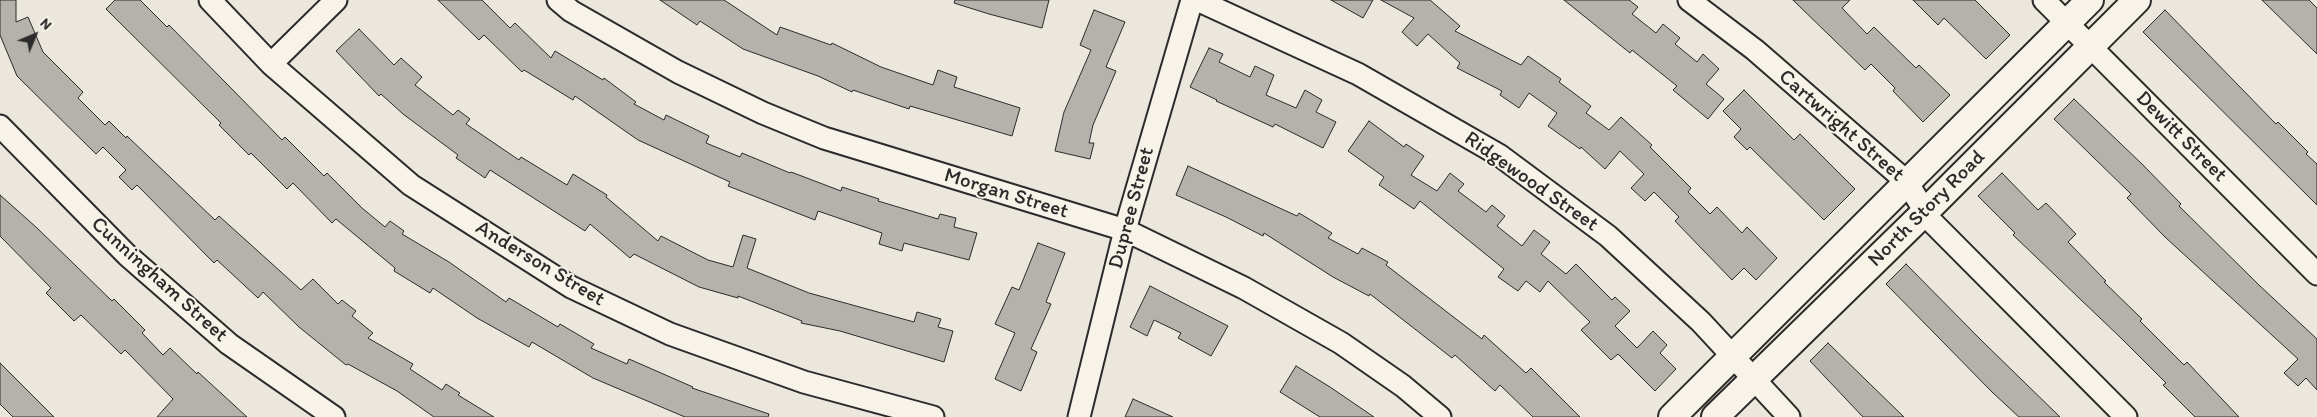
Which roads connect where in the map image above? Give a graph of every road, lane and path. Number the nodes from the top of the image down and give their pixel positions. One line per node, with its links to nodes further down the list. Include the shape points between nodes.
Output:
1 (210, 0): 12 (street, Anderson Street)
2 (336, 0): 12 (street)
3 (558, 0): 16 (street, Morgan Street, via 571,11 678,72 824,138)
4 (1192, 0): 16 (street, Dupree Street)
5 (1197, 0): 18 (street, Ridgewood Street, via 1358,74 1500,155 1608,236 1701,322)
6 (1689, 0): 14 (street, Cartwright Street, via 1755,50)
7 (2044, 0): 10 (street, Dewitt Street)
8 (2090, 0): 10 (main road, North Story Road)
9 (2137, 0): 11 (main road, North Story Road)
10 (2066, 22): 11 (street, Dewitt Street); 14 (main road, North Story Road)
11 (2090, 46): 15 (main road, North Story Road); 17 (street, Dewitt Street)
12 (270, 64): 21 (street, Anderson Street, via 411,185 571,286 679,338 804,382)
13 (0, 126): 20 (street, Cunningham Street, via 134,262 229,344)
14 (1907, 182): 15 (street, Cartwright Street); 18 (main road, North Story Road)
15 (1924, 213): 19 (main road, North Story Road); 27 (street, Cartwright Street)
16 (1125, 230): 22 (street, Dupree Street); 23 (street, Morgan Street, via 1244,288 1341,343 1403,386)
17 (2317, 274)
18 (1732, 357): 19 (street, Ridgewood Street); 24 (main road, North Story Road)
19 (1754, 379): 25 (main road, North Story Road); 26 (street, Ridgewood Street)
20 (334, 417)
21 (933, 417)
22 (1079, 417)
23 (1440, 417)
24 (1672, 417)
25 (1715, 417)
26 (1789, 417)
27 (2126, 417)

